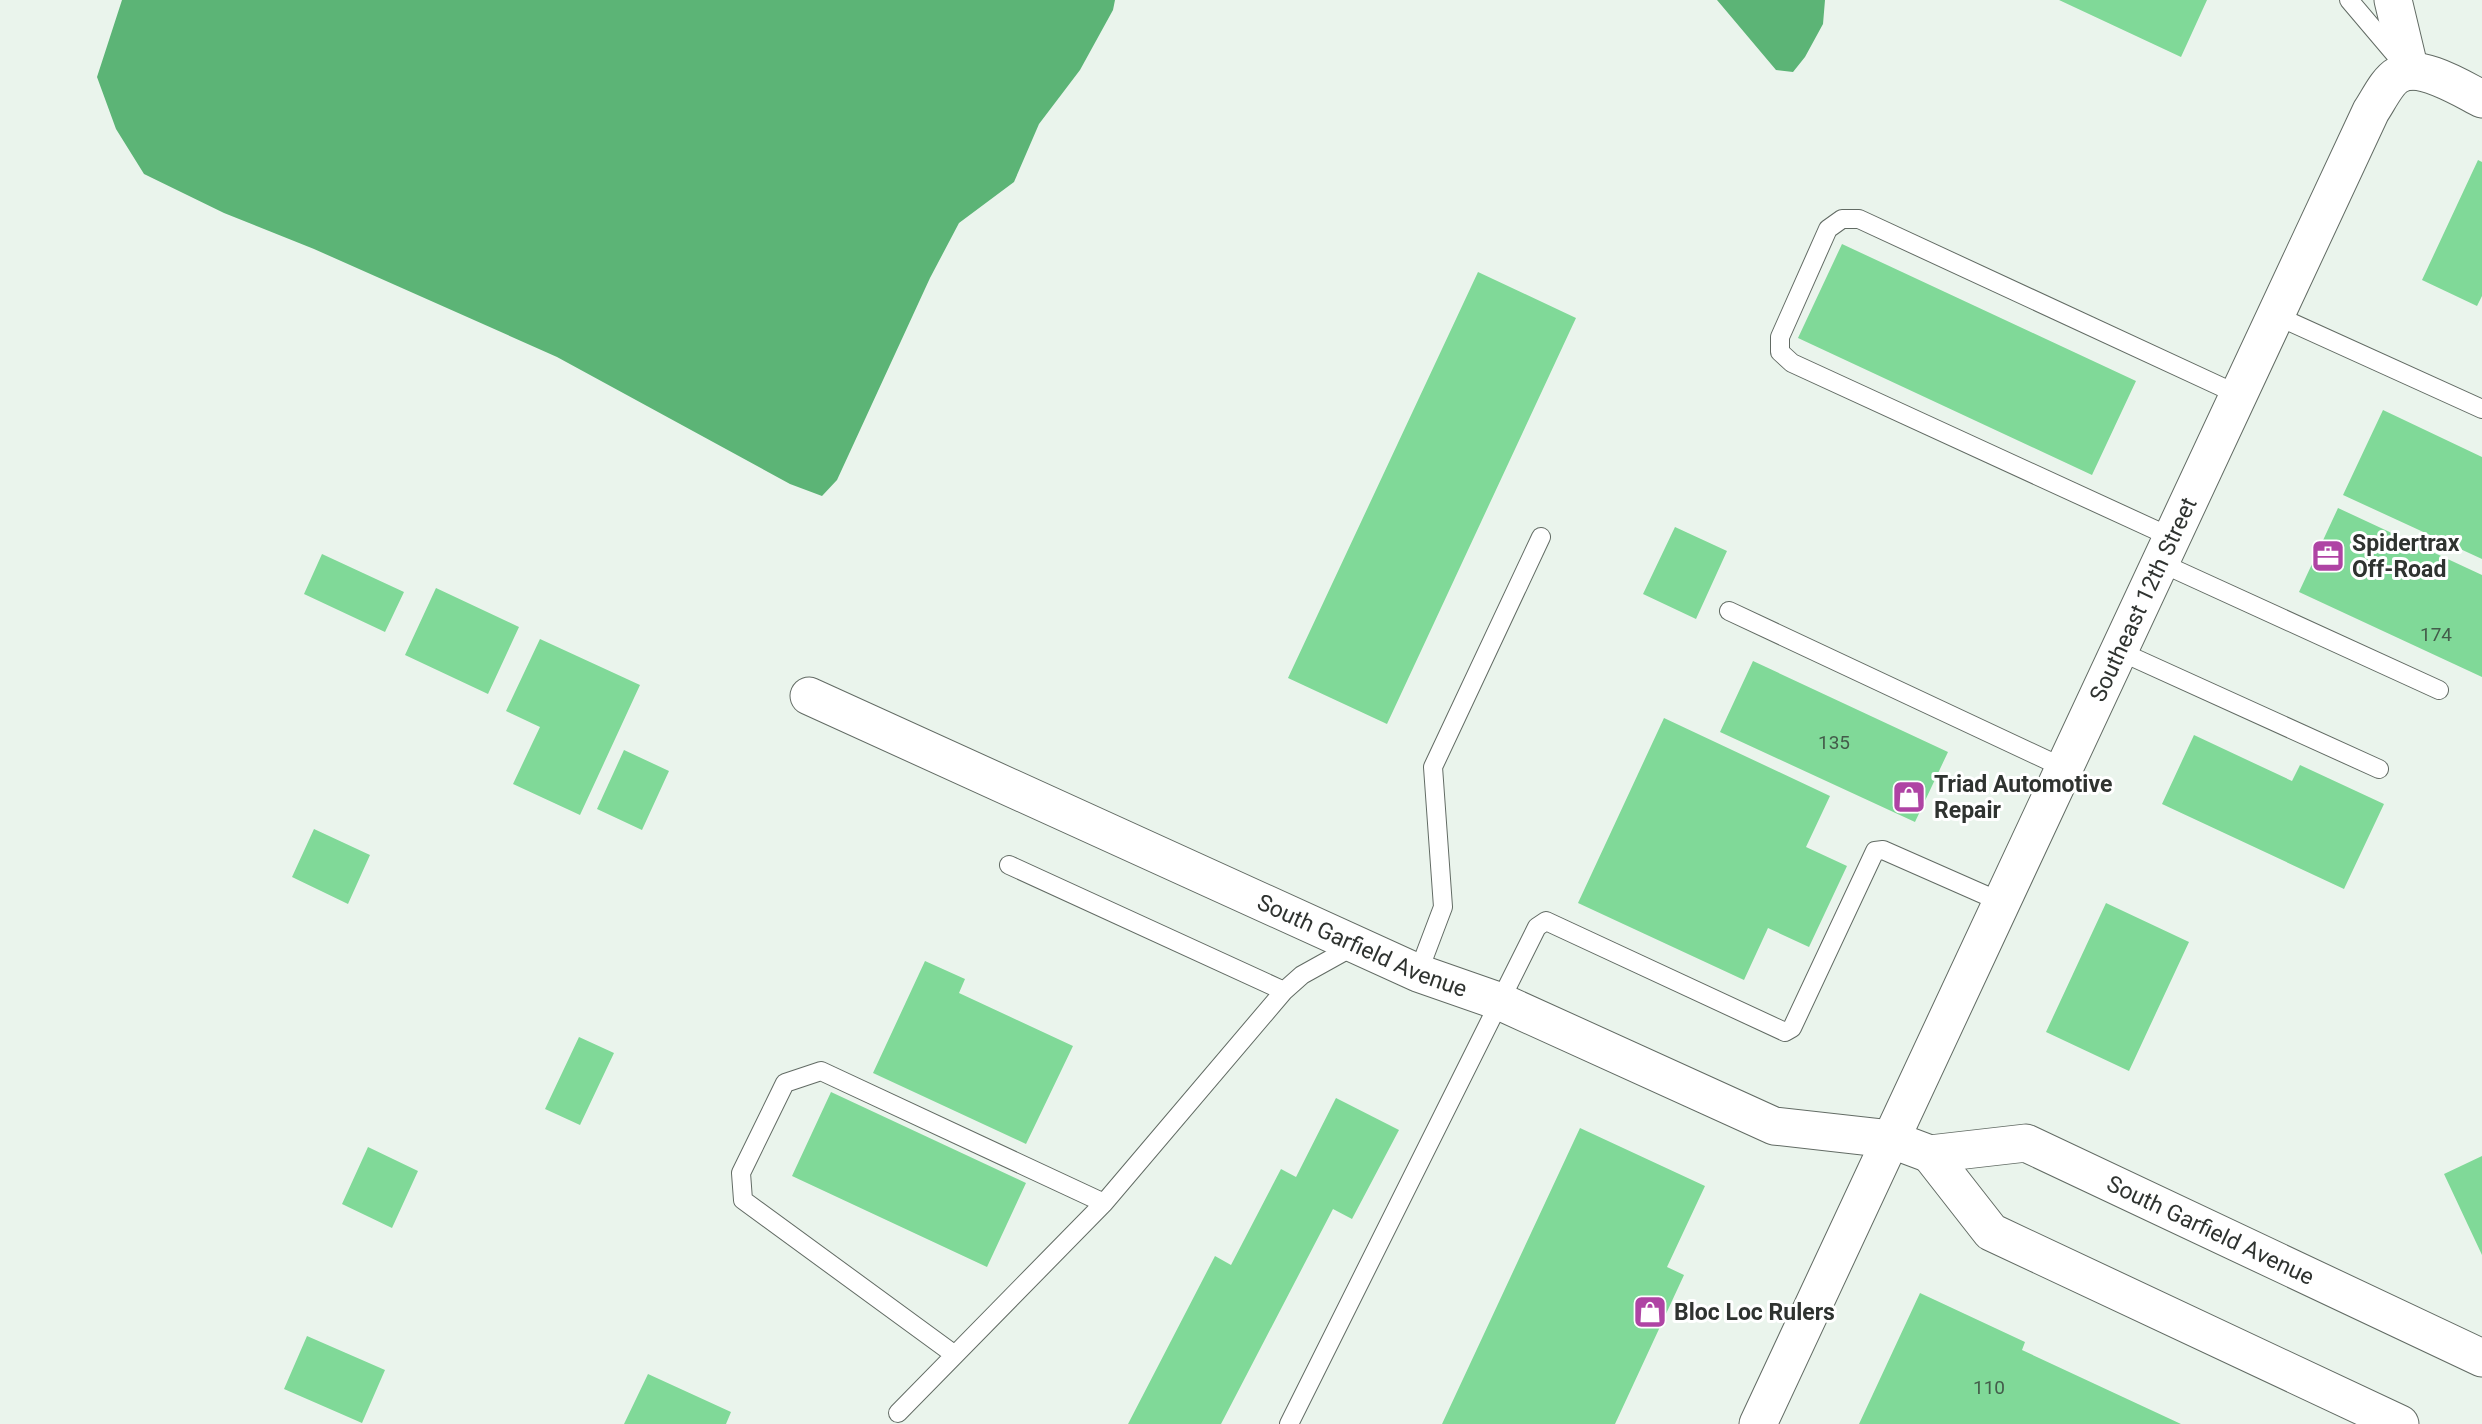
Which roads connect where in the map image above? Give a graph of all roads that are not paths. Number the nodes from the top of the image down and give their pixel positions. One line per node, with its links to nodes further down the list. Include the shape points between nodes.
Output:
1 (2349, 0): 3 (lane)
2 (2393, 0): 3 (street)
3 (2410, 71): 4 (street, via 2428,74); 5 (street, Southeast 12th Street, via 2396,75 2371,111)
4 (2482, 99)
5 (2277, 316): 6 (street, Southeast 12th Street); 7 (lane)
6 (2239, 395): 9 (street, Southeast 12th Street); 9 (lane, via 1859,219 1842,219 1828,229 1780,337 1780,352 1792,363)
7 (2482, 409)
8 (1541, 537): 19 (lane, via 1433,767 1443,907)
9 (2167, 550): 11 (street, Southeast 12th Street); 12 (lane)
10 (1729, 611): 14 (lane)
11 (2119, 651): 14 (street, Southeast 12th Street); 15 (lane)
12 (2439, 690)
13 (809, 696): 18 (street, South Garfield Avenue)
14 (2064, 768): 17 (street, Southeast 12th Street)
15 (2379, 769)
16 (1009, 865): 20 (lane)
17 (2001, 902): 21 (lane, via 1883,850 1875,851 1792,1028 1785,1032 1546,921 1537,926); 22 (street, Southeast 12th Street)
18 (1356, 945): 19 (street, South Garfield Avenue); 20 (lane, via 1302,975)
19 (1418, 973): 21 (street, South Garfield Avenue)
20 (1284, 991): 24 (lane)
21 (1501, 1002): 22 (street, South Garfield Avenue, via 1774,1126); 29 (lane)
22 (1890, 1139): 23 (street, South Garfield Avenue); 30 (street, Southeast 12th Street)
23 (1930, 1154): 26 (street, South Garfield Avenue, via 2026,1143); 28 (street, via 1991,1232)
24 (1104, 1203): 25 (lane); 25 (lane, via 821,1071 785,1083 740,1173 743,1200)
25 (955, 1355): 27 (lane)
26 (2482, 1358)
27 (898, 1413)
28 (2356, 1415): 31 (street)
29 (1289, 1424)
30 (1758, 1424)
31 (2400, 1424)

